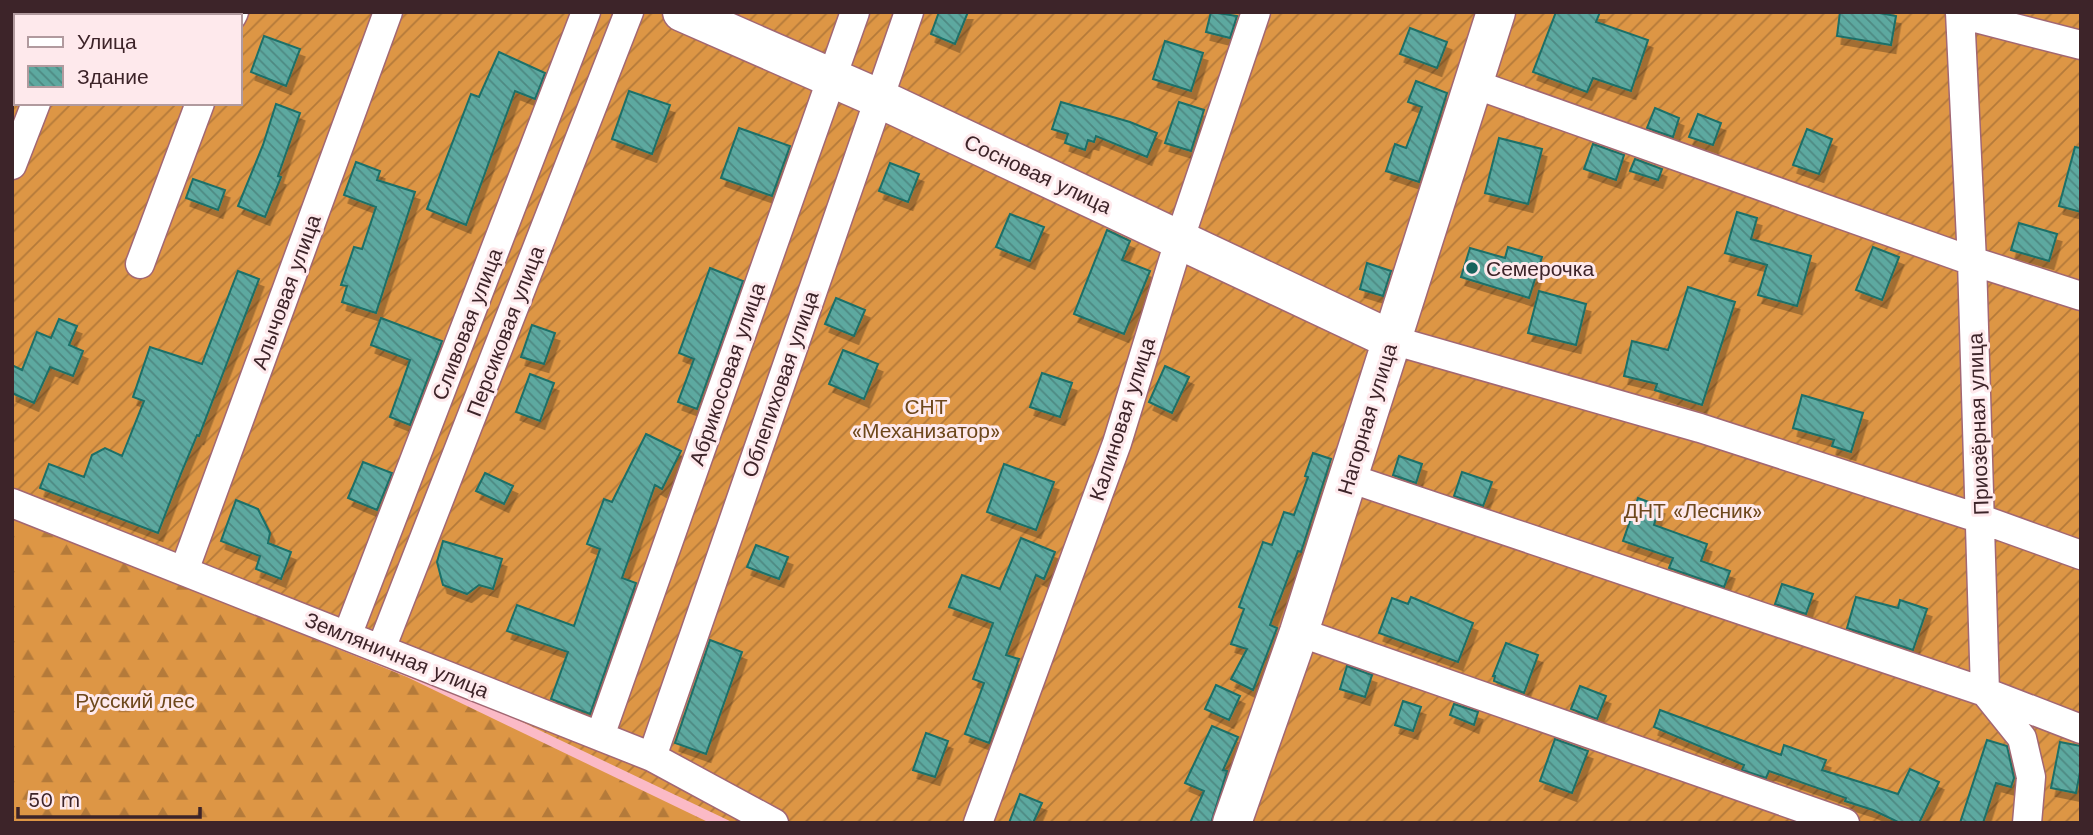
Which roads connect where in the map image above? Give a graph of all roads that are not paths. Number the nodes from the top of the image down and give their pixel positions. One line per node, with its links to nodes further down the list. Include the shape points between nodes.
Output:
1 (388, 12): 26 (street, Алычовая улица)
2 (586, 12): 28 (street, Сливовая улица)
3 (629, 12): 29 (street, Персиковая улица)
4 (682, 12): 11 (street, Сосновая улица)
5 (855, 12): 11 (street, Абрикосовая улица)
6 (909, 12): 13 (street, Облепиховая улица)
7 (1256, 12): 17 (street, Калиновая улица)
8 (1496, 12): 12 (street, Нагорная улица)
9 (1960, 13): 10 (street); 18 (street, Приозёрная улица)
10 (2081, 45)
11 (832, 78): 13 (street, Сосновая улица); 32 (street, Абрикосовая улица)
12 (1474, 84): 18 (street); 21 (street, Нагорная улица)
13 (880, 99): 17 (street, Сосновая улица); 33 (street, Облепиховая улица)
14 (35, 105): 16 (street)
15 (199, 105): 19 (street)
16 (12, 165)
17 (1179, 241): 21 (street, Сосновая улица); 35 (street, Калиновая улица, via 1117,443)
18 (1972, 261): 20 (street); 24 (street, Приозёрная улица)
19 (140, 264)
20 (2081, 296)
21 (1392, 340): 22 (street, Нагорная улица); 24 (street, via 1700,428)
22 (1349, 478): 27 (street, Нагорная улица); 30 (street)
23 (12, 503): 26 (street, Земляничная улица)
24 (1981, 519): 25 (street); 30 (street, Приозёрная улица)
25 (2081, 555)
26 (184, 571): 28 (street, Земляничная улица)
27 (1299, 632): 36 (street, Нагорная улица); 37 (street)
28 (347, 636): 29 (street, Земляничная улица)
29 (380, 649): 32 (street, Земляничная улица)
30 (1985, 692): 31 (street); 38 (street, via 2022,738 2031,777)
31 (2081, 729)
32 (600, 736): 33 (street, Земляничная улица)
33 (652, 757): 34 (street, Земляничная улица)
34 (774, 823)
35 (978, 823)
36 (1232, 823)
37 (1845, 823)
38 (2026, 823)

